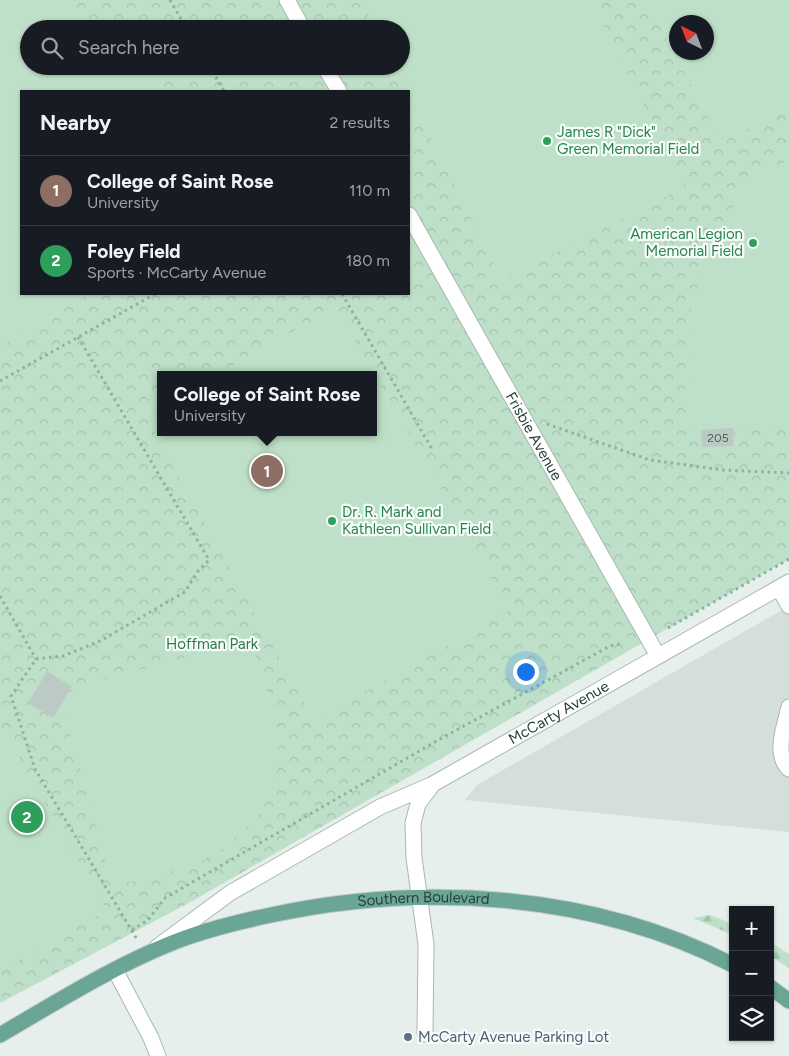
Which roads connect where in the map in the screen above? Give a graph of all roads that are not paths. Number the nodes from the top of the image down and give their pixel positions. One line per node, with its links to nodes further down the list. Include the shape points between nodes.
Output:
1 (287, 0): 2 (street)
2 (298, 20)
3 (329, 75): 4 (street)
4 (338, 90)
5 (410, 217): 8 (street, Frisbie Avenue)
6 (784, 585): 7 (street); 8 (street, McCarty Avenue)
7 (789, 606)
8 (658, 656): 11 (street, McCarty Avenue)
9 (788, 716): 10 (street, via 782,734 781,755)
10 (789, 769)
11 (433, 784): 12 (street, McCarty Avenue, via 418,804 413,823); 13 (street, via 380,807 230,893)
12 (419, 897): 13 (main road, Southern Boulevard, via 368,900 286,912 220,927); 14 (main road, Southern Boulevard, via 505,901 594,916 665,935); 18 (street, McCarty Avenue, via 426,944)
13 (146, 954): 15 (main road, Southern Boulevard)
14 (729, 963)
15 (115, 970): 19 (main road); 20 (street)
16 (774, 990): 17 (main road)
17 (789, 1001)
18 (425, 1034)
19 (0, 1035)
20 (158, 1056)

